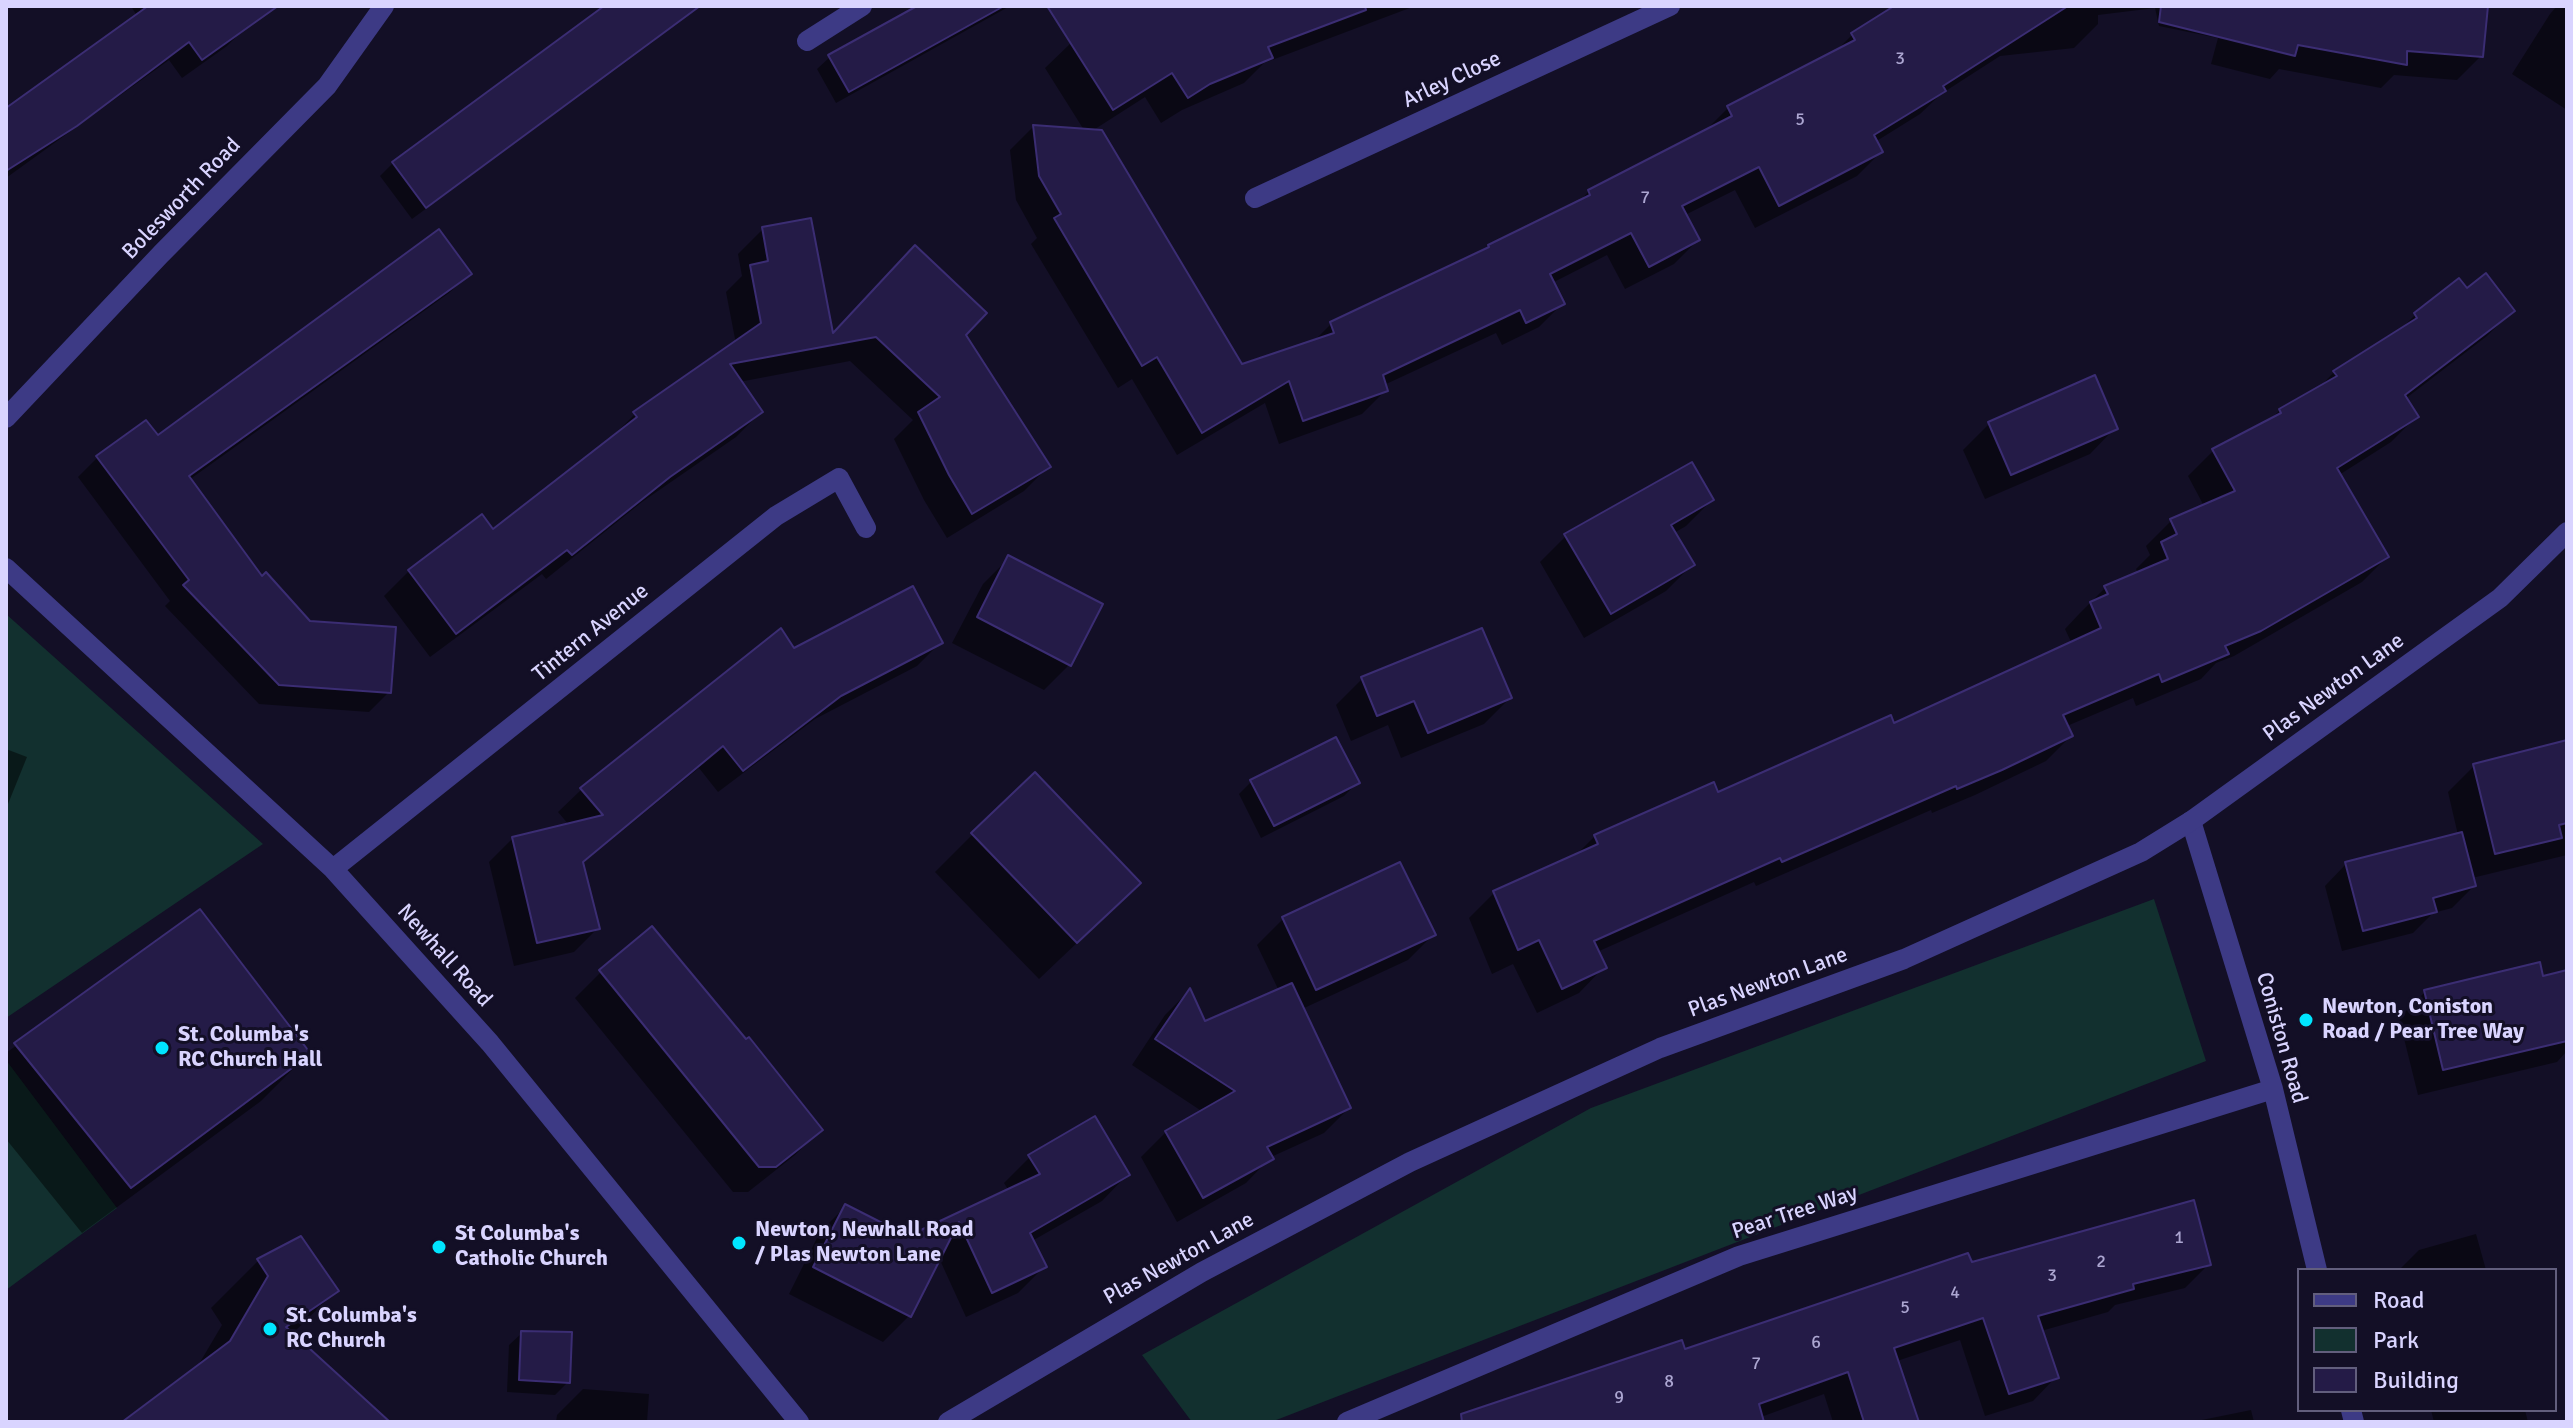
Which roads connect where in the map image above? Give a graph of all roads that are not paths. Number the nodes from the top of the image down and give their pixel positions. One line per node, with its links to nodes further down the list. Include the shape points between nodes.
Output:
1 (384, 6): 6 (street, Bolesworth Road, via 327,86)
2 (862, 6): 4 (street)
3 (1670, 6): 5 (street, Arley Close)
4 (807, 41)
5 (1255, 198)
6 (6, 418)
7 (866, 528): 11 (street, Tintern Avenue, via 839,478 776,516)
8 (2567, 532): 10 (street, Plas Newton Lane, via 2500,598)
9 (6, 568): 11 (street, Newhall Road)
10 (2191, 821): 12 (street, Coniston Road); 15 (street, Plas Newton Lane, via 2141,852 1904,959 1660,1048 1410,1162 1202,1272)
11 (333, 869): 14 (street, Newhall Road, via 490,1043)
12 (2273, 1089): 13 (street, Coniston Road); 16 (street, Pear Tree Way, via 1739,1256)
13 (2317, 1268)
14 (799, 1422)
15 (948, 1422)
16 (1347, 1422)

